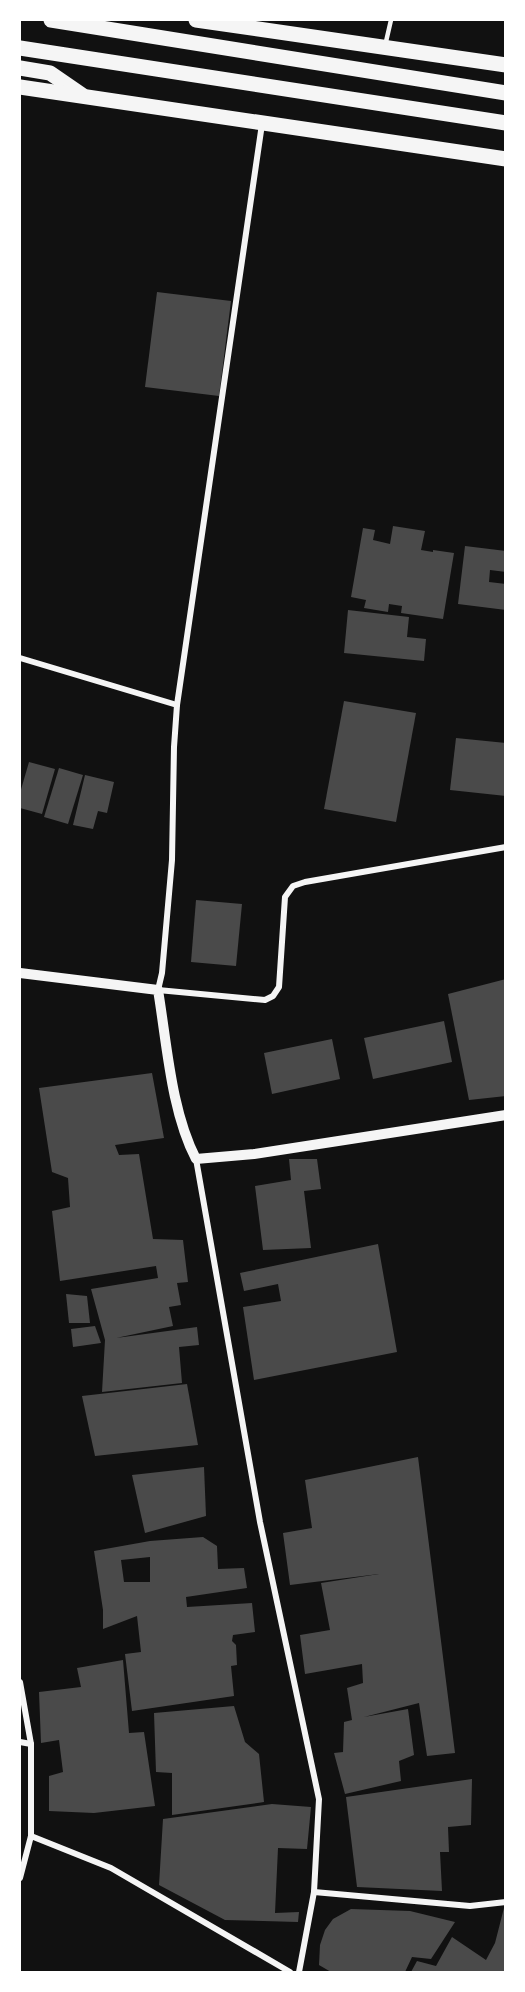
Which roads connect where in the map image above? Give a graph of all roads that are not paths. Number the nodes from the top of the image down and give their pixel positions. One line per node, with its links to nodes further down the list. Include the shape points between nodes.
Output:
1 (51, 20): 9 (main road)
2 (196, 20): 5 (main road)
3 (391, 20): 5 (lane)
4 (20, 48): 11 (main road)
5 (384, 48): 6 (main road)
6 (506, 65)
7 (20, 68): 10 (main road, via 50,73)
8 (20, 87): 10 (main road)
9 (506, 93)
10 (84, 97): 12 (main road)
11 (506, 123)
12 (262, 124): 13 (main road); 15 (street)
13 (506, 159)
14 (20, 658): 15 (street)
15 (177, 705): 18 (street, via 172,860)
16 (506, 847): 18 (street, via 293,886 285,897 279,987 265,1000)
17 (20, 973): 18 (street)
18 (158, 990): 20 (street, via 180,1119)
19 (506, 1115): 20 (street, via 254,1154)
20 (196, 1159): 26 (street, via 260,1522 319,1799)
21 (20, 1682): 23 (street)
22 (20, 1742): 23 (street)
23 (31, 1744): 24 (street)
24 (31, 1836): 25 (street); 28 (street, via 111,1868)
25 (20, 1878)
26 (314, 1892): 27 (street, via 470,1906); 29 (street)
27 (506, 1902)
28 (290, 1972)
29 (299, 1972)

